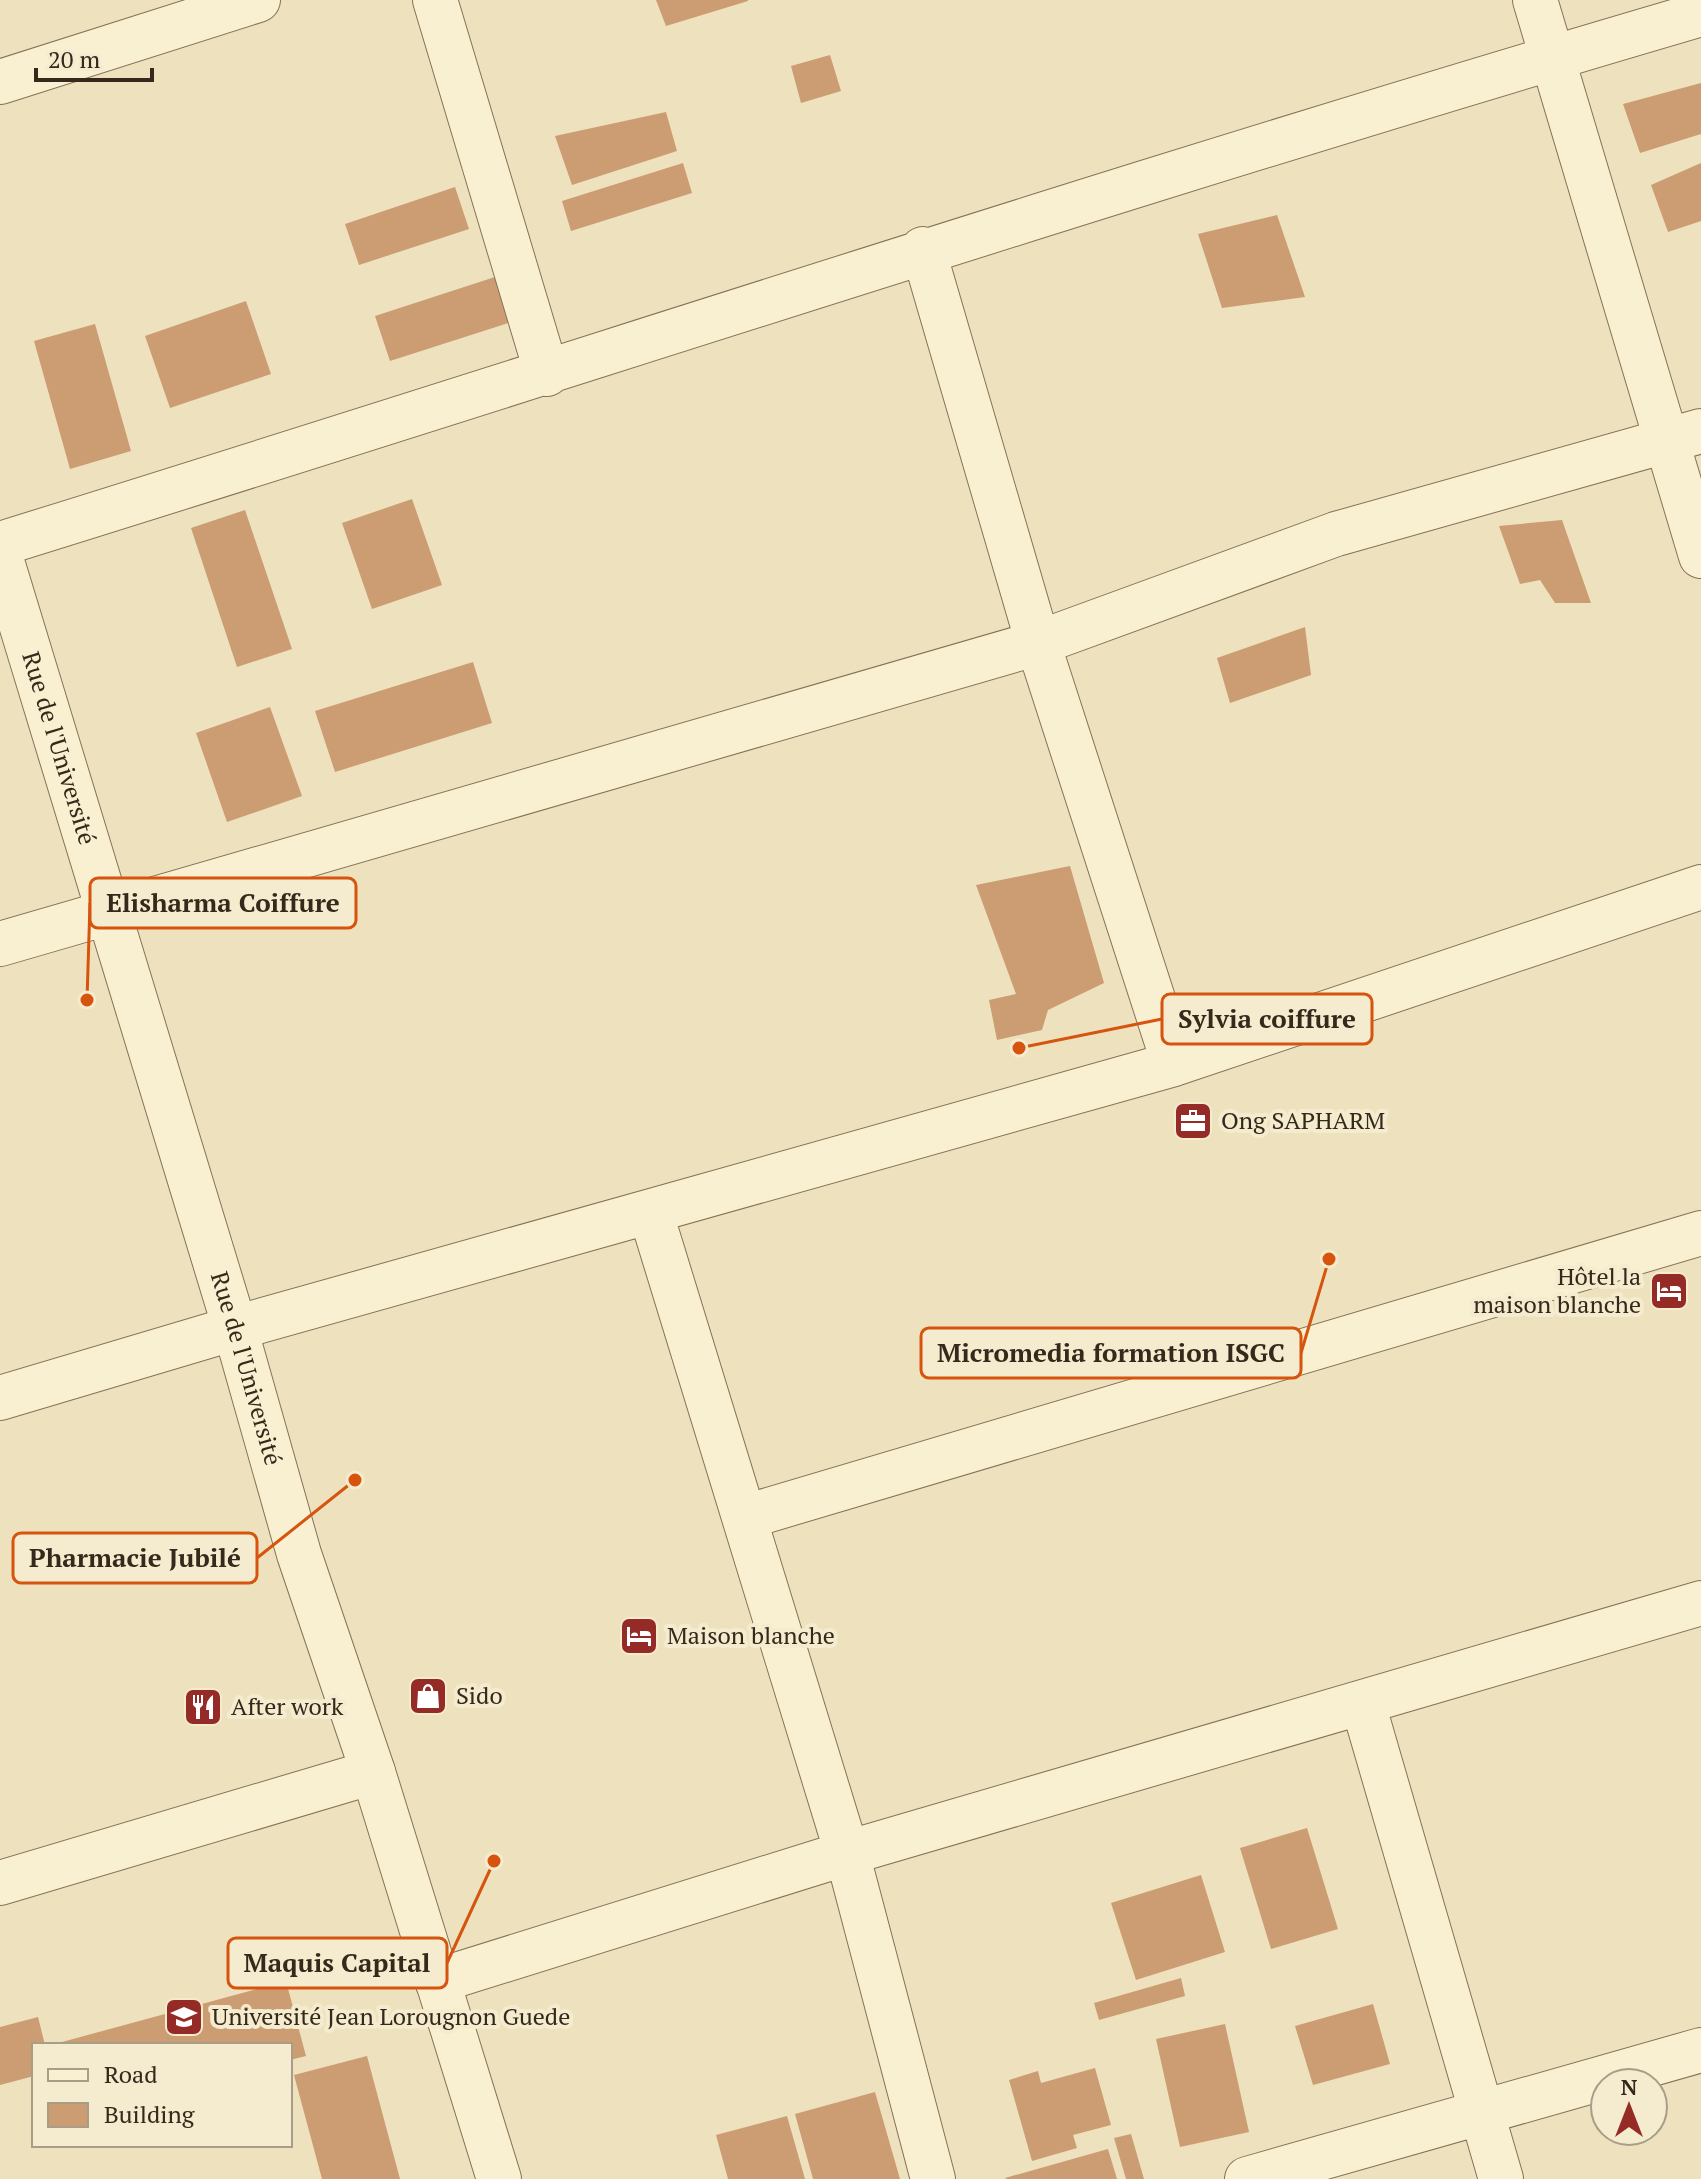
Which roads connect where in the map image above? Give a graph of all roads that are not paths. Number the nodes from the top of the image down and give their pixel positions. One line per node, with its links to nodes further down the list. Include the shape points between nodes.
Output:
1 (258, 0): 6 (street)
2 (435, 0): 8 (street)
3 (1535, 0): 5 (street)
4 (1701, 14): 5 (street)
5 (1553, 57): 7 (street); 9 (street)
6 (0, 82)
7 (923, 249): 8 (street); 13 (street)
8 (547, 374): 10 (street)
9 (1684, 436): 12 (street); 13 (street, via 1336,534)
10 (0, 544)
11 (0, 555): 15 (street, Rue de l'Université)
12 (1701, 556)
13 (1038, 643): 15 (street); 17 (street)
14 (1701, 887): 17 (street)
15 (107, 913): 16 (street); 20 (street, Rue de l'Université)
16 (0, 944)
17 (1174, 1064): 18 (street)
18 (651, 1214): 20 (street); 22 (street)
19 (1701, 1233): 22 (street)
20 (235, 1328): 21 (street); 25 (street, Rue de l'Université, via 299,1554)
21 (0, 1398)
22 (745, 1517): 26 (street)
23 (1701, 1603): 24 (street)
24 (1363, 1704): 26 (street); 30 (street)
25 (373, 1772): 27 (street); 28 (street, Rue de l'Université)
26 (847, 1853): 28 (street); 32 (street)
27 (0, 1883)
28 (437, 1981): 31 (street, Rue de l'Université)
29 (1701, 2050): 30 (street)
30 (1481, 2112): 33 (street); 34 (street)
31 (499, 2179)
32 (933, 2179)
33 (1247, 2179)
34 (1501, 2179)

